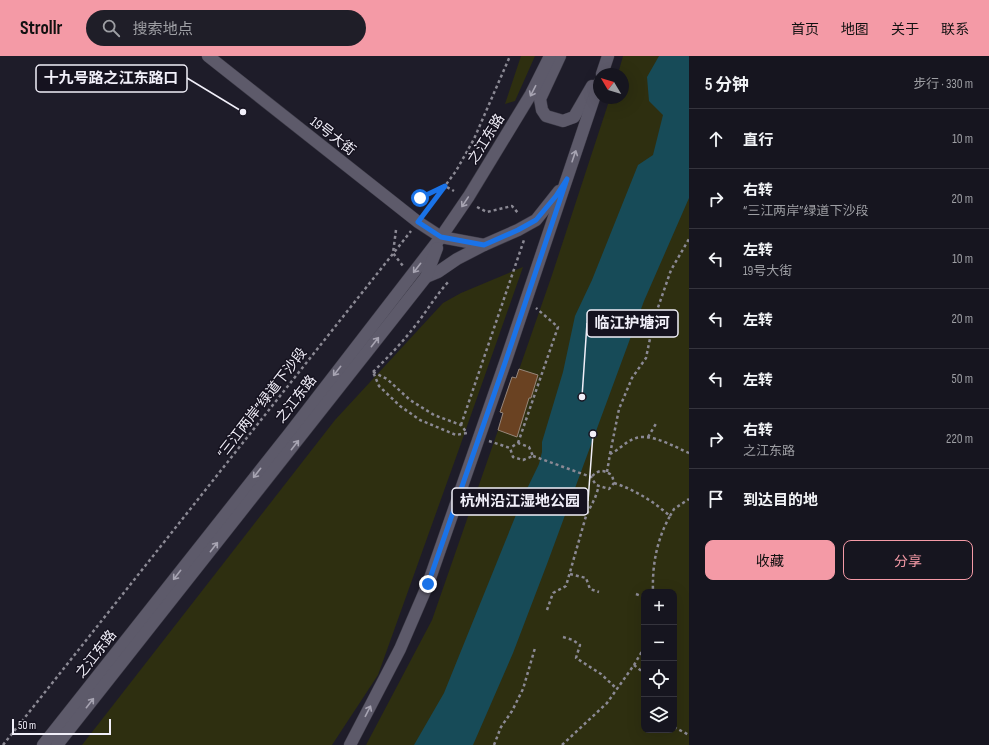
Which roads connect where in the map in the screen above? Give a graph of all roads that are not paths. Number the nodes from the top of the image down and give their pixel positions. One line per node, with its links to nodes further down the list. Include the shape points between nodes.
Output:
1 (208, 56): 7 (main road, 19号大街, via 418,222)
2 (550, 56): 7 (main road, 之江东路, one-way to 7, via 531,94)
3 (560, 56): 4 (main road, via 540,99 546,116 563,121 574,117)
4 (593, 86)
5 (593, 101): 6 (main road, one-way to 5)
6 (567, 179): 8 (main road, via 536,220); 12 (main road, one-way to 6, via 400,649 428,584)
7 (441, 237): 8 (main road); 9 (main road); 10 (main road, 之江东路, one-way to 10)
8 (484, 245): 9 (main road)
9 (426, 278): 11 (main road, 之江东路, one-way to 9)
10 (43, 745)
11 (57, 745)
12 (350, 745)

